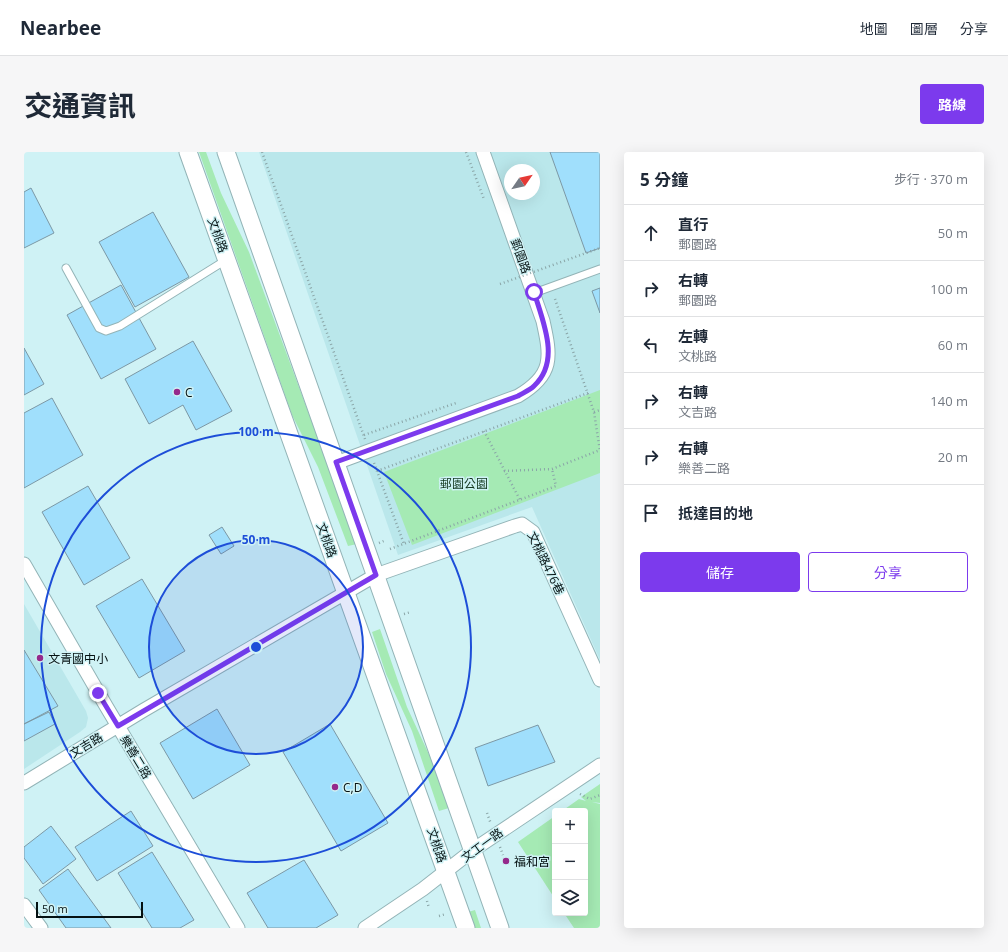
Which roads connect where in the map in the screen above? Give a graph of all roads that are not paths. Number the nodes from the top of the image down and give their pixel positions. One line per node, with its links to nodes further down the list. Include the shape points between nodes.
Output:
1 (188, 152): 4 (street, 文桃路)
2 (226, 152): 8 (street)
3 (483, 152): 7 (street, 郵園路)
4 (226, 260): 5 (lane, via 120,326 106,331 99,328); 11 (street, 文桃路)
5 (66, 268)
6 (600, 269): 7 (lane)
7 (534, 292): 8 (street, 郵園路, via 549,347 546,370 534,387 518,396)
8 (336, 462): 10 (street)
9 (24, 564): 13 (street, 樂善二路)
10 (376, 575): 11 (street, 文吉路); 12 (street, 文桃路476巷, via 522,524 533,532); 16 (street)
11 (346, 593): 13 (street, 文吉路); 17 (street, 文桃路)
12 (600, 680)
13 (118, 726): 15 (street, 文吉路); 20 (street, 樂善二路)
14 (600, 765): 16 (street, 文工一路)
15 (24, 783)
16 (473, 850): 17 (street, 文工一路); 23 (street)
17 (446, 872): 21 (street, 文工一路); 22 (street, 文桃路)
18 (24, 905): 19 (street)
19 (39, 927)
20 (238, 928)
21 (365, 928)
22 (466, 928)
23 (500, 928)

